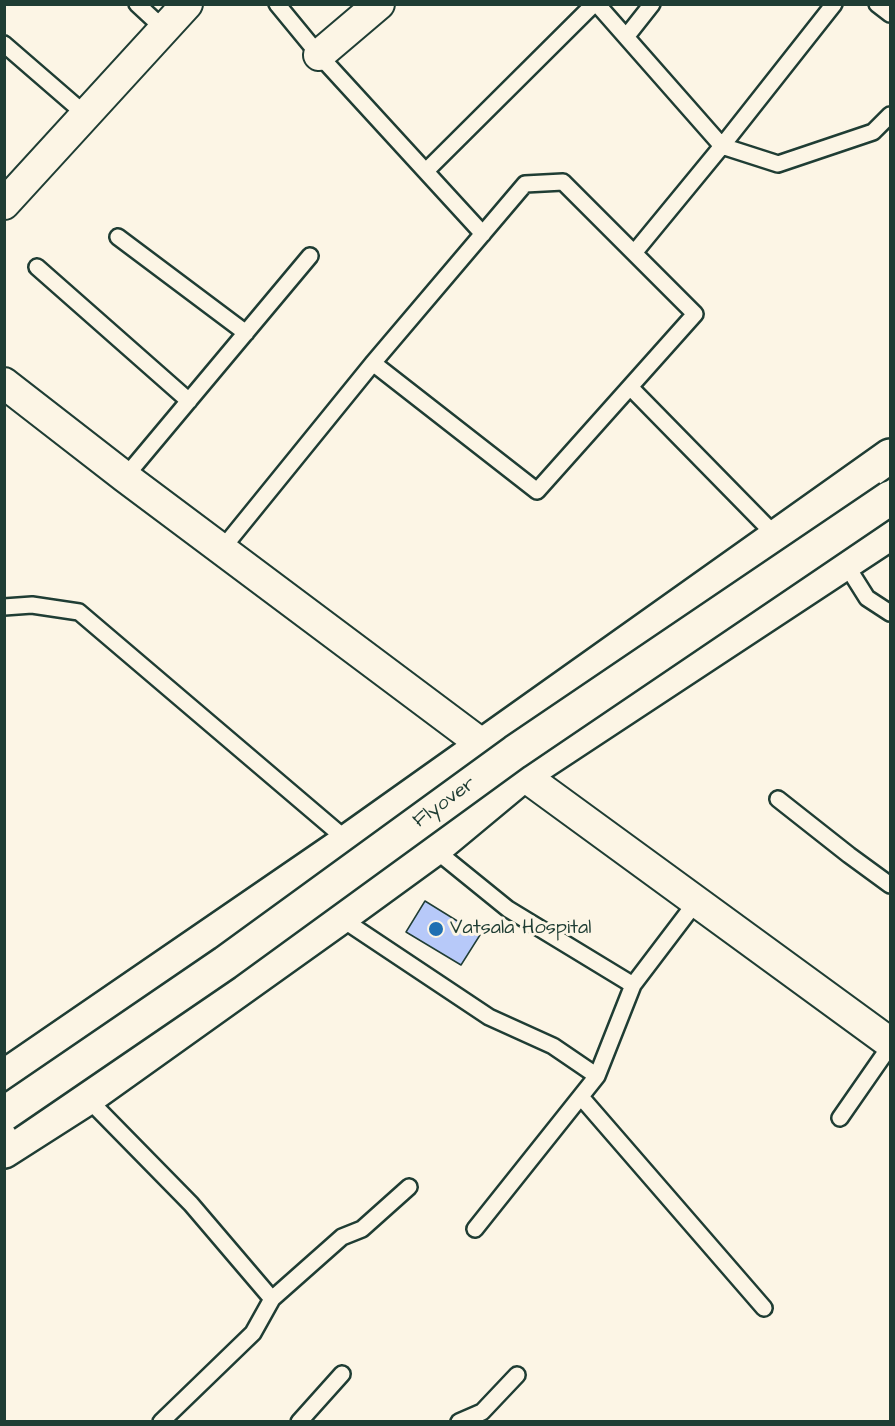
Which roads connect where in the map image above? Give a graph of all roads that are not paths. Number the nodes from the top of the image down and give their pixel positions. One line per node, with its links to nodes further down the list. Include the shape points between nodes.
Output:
1 (137, 4): 10 (lane)
2 (187, 4): 10 (street)
3 (277, 4): 13 (lane)
4 (379, 4): 13 (street)
5 (595, 4): 11 (lane); 17 (lane)
6 (652, 4): 11 (lane)
7 (834, 4): 16 (lane)
8 (877, 4): 9 (lane)
9 (891, 14)
10 (164, 29): 14 (street)
11 (626, 38): 16 (lane)
12 (4, 44): 14 (lane)
13 (319, 55): 17 (lane)
14 (86, 115): 18 (street)
15 (891, 115): 16 (lane, via 873,132 778,164)
16 (722, 146): 21 (lane)
17 (426, 171): 19 (lane)
18 (4, 204)
19 (483, 234): 21 (lane, via 525,184 563,182); 25 (lane)
20 (118, 237): 24 (lane)
21 (634, 253): 27 (lane, via 695,314)
22 (310, 256): 24 (lane)
23 (37, 267): 28 (lane)
24 (246, 333): 28 (lane)
25 (373, 363): 27 (lane, via 537,491); 34 (lane)
26 (4, 383): 30 (street)
27 (630, 387): 33 (lane)
28 (189, 401): 30 (lane)
29 (891, 456): 33 (main road)
30 (125, 477): 34 (street)
31 (891, 498): 53 (main road, Flyover, bridge, via 515,752 225,963)
32 (891, 533): 35 (main road)
33 (777, 537): 36 (lane); 39 (main road)
34 (222, 549): 39 (street)
35 (845, 563): 36 (main road); 38 (lane, via 867,598)
36 (814, 584): 40 (main road)
37 (4, 607): 42 (lane, via 32,605 79,612)
38 (891, 613)
39 (484, 746): 40 (street); 42 (main road)
40 (523, 775): 43 (main road); 45 (street)
41 (778, 800): 44 (lane)
42 (348, 841): 50 (main road)
43 (434, 849): 46 (main road); 47 (lane, via 508,909)
44 (891, 885)
45 (696, 902): 47 (lane); 48 (street)
46 (339, 918): 49 (lane, via 489,1017 553,1046); 52 (main road)
47 (633, 985): 49 (lane)
48 (891, 1044): 54 (lane)
49 (597, 1076): 51 (lane)
50 (4, 1077)
51 (581, 1097): 57 (lane); 59 (lane)
52 (87, 1098): 55 (main road); 58 (lane, via 191,1204)
53 (4, 1114)
54 (840, 1118)
55 (4, 1151)
56 (409, 1187): 58 (lane, via 362,1229 342,1237)
57 (475, 1229)
58 (272, 1299): 62 (lane, via 253,1334)
59 (764, 1308)
60 (342, 1374): 63 (lane)
61 (517, 1375): 64 (lane, via 482,1413)
62 (161, 1422)
63 (299, 1422)
64 (459, 1422)

